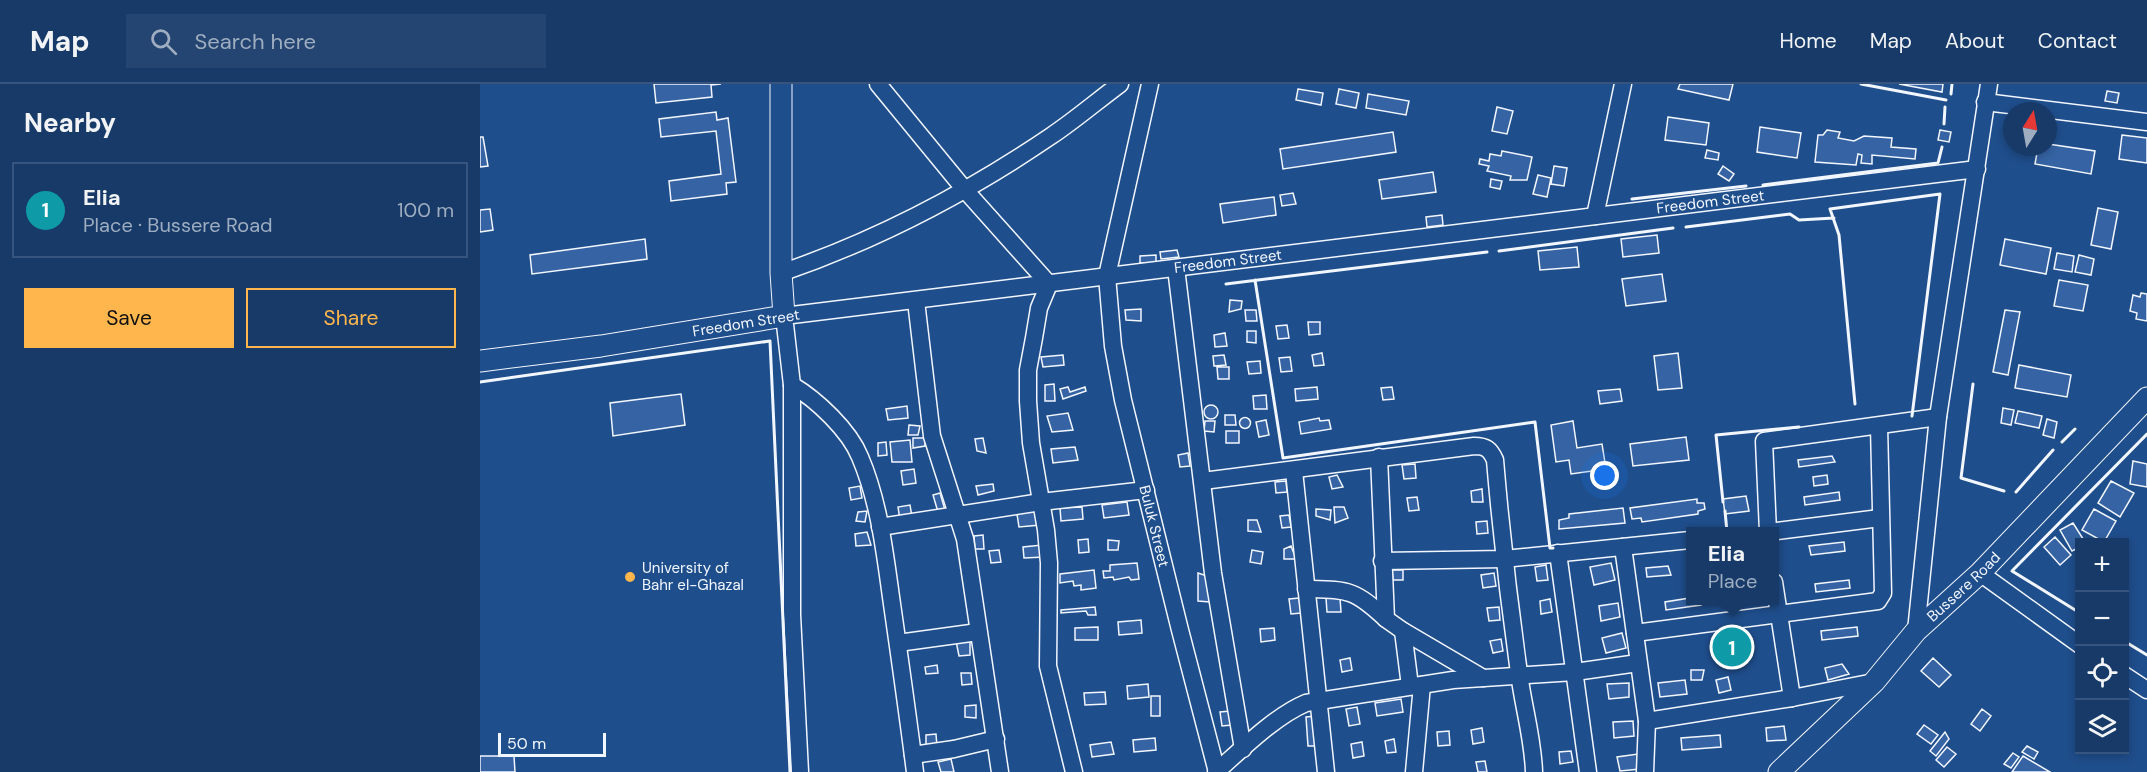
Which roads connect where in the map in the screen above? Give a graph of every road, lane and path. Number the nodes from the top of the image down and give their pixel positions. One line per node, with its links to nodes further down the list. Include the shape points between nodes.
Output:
1 (781, 84): 13 (main road)
2 (878, 84): 10 (street)
3 (1120, 84): 10 (street, via 1052,136)
4 (1150, 84): 14 (street, Buluk Street)
5 (1623, 84): 11 (street)
6 (1989, 84): 7 (street)
7 (1985, 102): 8 (street); 9 (street)
8 (2147, 122)
9 (1977, 169): 11 (street, Freedom Street); 21 (street)
10 (965, 190): 13 (street, via 834,255); 15 (street)
11 (1595, 216): 12 (street, Freedom Street)
12 (1176, 268): 14 (street, Freedom Street); 25 (street)
13 (781, 273): 17 (main road)
14 (1107, 276): 15 (street, Freedom Street); 26 (street, Buluk Street, via 1113,346)
15 (1049, 284): 16 (street, Freedom Street); 27 (street, via 1040,308 1028,370 1031,443)
16 (916, 301): 17 (street, Freedom Street); 28 (street, via 932,436)
17 (784, 316): 18 (main road, Freedom Street); 19 (street)
18 (480, 361)
19 (792, 385): 30 (street, via 808,394 838,424 860,455); 63 (street, via 792,615)
20 (2144, 405): 38 (main road, Bussere Road)
21 (1938, 417): 22 (street); 44 (street)
22 (1879, 426): 29 (street); 31 (street, via 1764,441)
23 (1379, 457): 24 (street); 36 (street, via 1485,446 1495,459); 37 (street)
24 (1293, 471): 25 (street); 39 (street)
25 (1203, 481): 61 (street)
26 (1146, 490): 27 (street); 67 (street, Buluk Street)
27 (1041, 502): 28 (street); 66 (street, via 1049,564 1048,666)
28 (958, 514): 30 (street); 45 (street)
29 (1880, 518): 32 (street); 41 (street, via 1883,593 1878,601)
30 (880, 527): 48 (street)
31 (1768, 527)
32 (1779, 530)
33 (1686, 540): 34 (street)
34 (1623, 547): 35 (street); 46 (street)
35 (1558, 553): 36 (street); 50 (street)
36 (1504, 559): 37 (street); 51 (street)
37 (1382, 561): 42 (street)
38 (1980, 573): 44 (main road, Bussere Road); 47 (street)
39 (1306, 590): 42 (street, via 1348,592 1363,598); 58 (street)
40 (1777, 605): 41 (street)
41 (1778, 615): 46 (street); 57 (street)
42 (1386, 619): 43 (street)
43 (1402, 631): 52 (street); 55 (street)
44 (1916, 631): 54 (main road, Bussere Road)
45 (978, 632): 48 (street); 60 (street)
46 (1635, 633): 49 (street)
47 (2075, 642)
48 (898, 643): 62 (street)
49 (1638, 663): 50 (street); 59 (street)
50 (1575, 672): 51 (street); 71 (street)
51 (1519, 676): 52 (street); 70 (street)
52 (1483, 678): 55 (street)
53 (2129, 678): 56 (street)
54 (1874, 682): 57 (street); 73 (main road, Bussere Road)
55 (1416, 685): 58 (street); 69 (street)
56 (2147, 690)
57 (1792, 698): 59 (street)
58 (1319, 699): 61 (street, via 1294,708); 68 (street)
59 (1647, 721): 72 (street)
60 (996, 740): 62 (street); 65 (street)
61 (1243, 749): 67 (street)
62 (913, 754): 64 (street)
63 (800, 772)
64 (915, 772)
65 (1000, 772)
66 (1074, 772)
67 (1217, 772)
68 (1326, 772)
69 (1414, 772)
70 (1534, 772)
71 (1588, 772)
72 (1645, 772)
73 (1779, 772)

